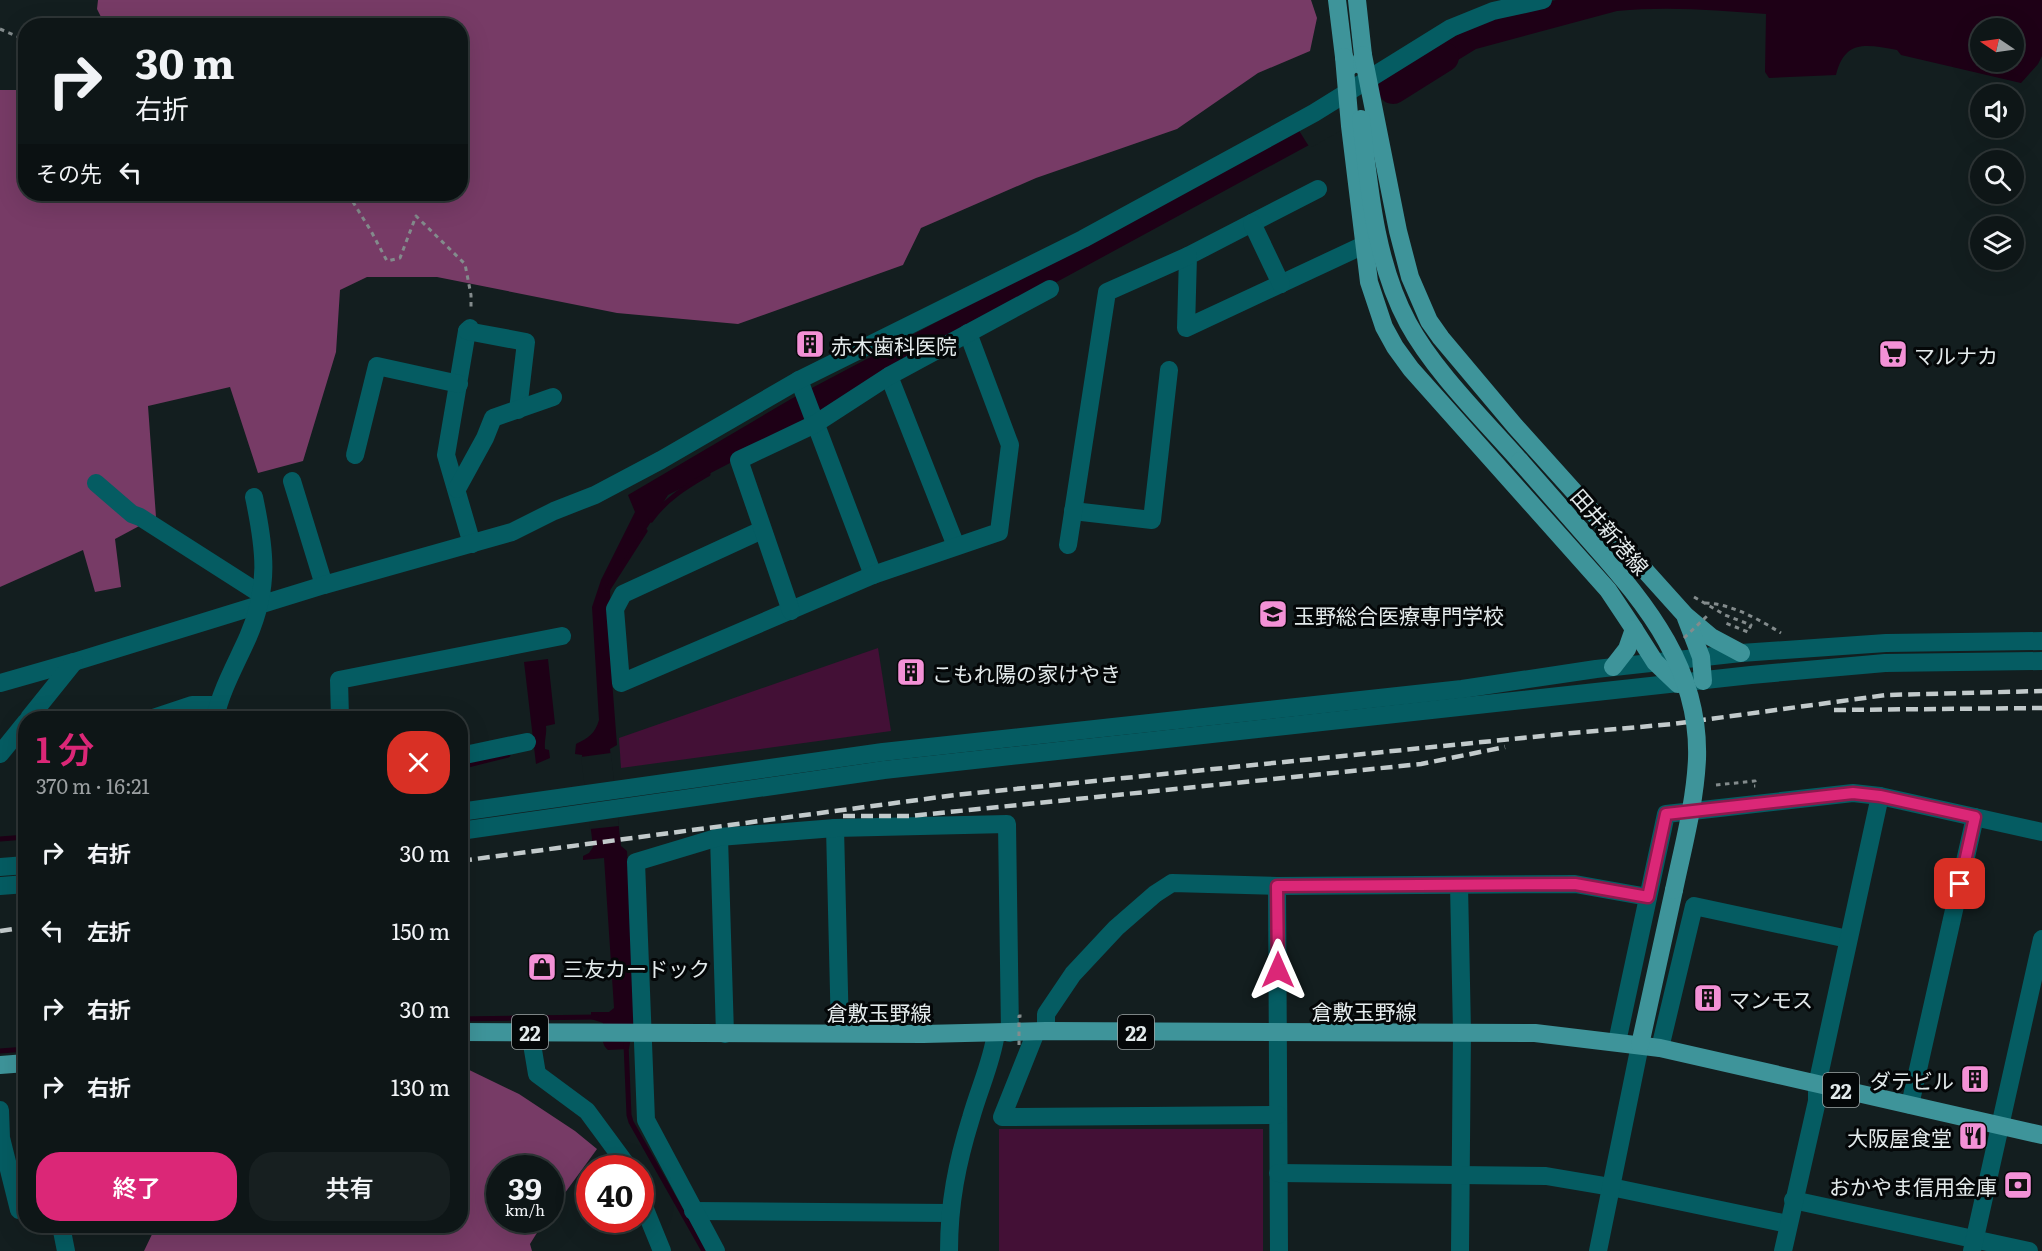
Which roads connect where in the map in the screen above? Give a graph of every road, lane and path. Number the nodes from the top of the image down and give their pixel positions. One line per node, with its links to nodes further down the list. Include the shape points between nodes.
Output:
1 (1337, 0): 6 (main road, 田井新港線, via 1344,57)
2 (1357, 0): 6 (main road, 田井新港線, via 1363,55)
3 (1543, 0): 6 (street, via 1493,11 1451,28)
4 (0, 29): 5 (path)
5 (18, 37)
6 (1358, 89): 7 (main road, 田井新港線); 19 (street, via 1083,239)
7 (1362, 119): 11 (main road); 40 (main road, via 1410,277 1440,338); 95 (main road, 田井新港線, bridge, via 1379,242 1397,302 1422,345 1643,602 1681,670 1694,718 1692,800)
8 (1318, 189): 10 (street)
9 (352, 201): 15 (path, via 387,261 400,258 416,216 465,264 471,295)
10 (1252, 223): 12 (street); 13 (street)
11 (1364, 245): 13 (street); 42 (main road, via 1369,282 1395,348 1608,590)
12 (1188, 256): 13 (street, via 1186,328); 29 (street, via 1107,292)
13 (1281, 284)
14 (1050, 289): 16 (street)
15 (468, 329): 20 (street); 22 (street, via 526,342)
16 (968, 333): 18 (street); 33 (street, via 1010,445 999,532)
17 (1169, 370): 29 (street, via 1152,520)
18 (889, 376): 23 (street); 33 (street)
19 (799, 380): 23 (street); 31 (street, via 595,495 512,532)
20 (459, 384): 24 (street, via 377,366); 27 (street, via 446,455)
21 (553, 397): 22 (street)
22 (518, 410): 27 (street, via 493,418)
23 (814, 424): 30 (street, via 739,460); 34 (street)
24 (355, 455)
25 (292, 481): 35 (street)
26 (96, 483): 36 (street, via 132,514)
27 (457, 489): 31 (street)
28 (254, 497): 36 (street, via 265,558)
29 (1073, 511): 32 (street)
30 (762, 530): 38 (street); 38 (street, via 623,594 615,609 621,683)
31 (472, 544): 35 (street)
32 (1068, 545)
33 (956, 546): 34 (street)
34 (873, 575): 38 (street)
35 (324, 585): 36 (street)
36 (260, 600): 49 (street); 58 (street)
37 (1701, 603): 43 (path, via 1718,603)
38 (791, 611)
39 (1725, 615): 41 (path, via 1751,625 1748,632)
40 (1686, 616): 46 (main road, via 1711,637); 47 (main road)
41 (1711, 617)
42 (1634, 629): 50 (main road); 51 (main road, via 1627,649)
43 (1783, 634)
44 (562, 636): 59 (street, via 339,680)
45 (2042, 641): 46 (street, via 1886,643)
46 (1741, 653): 47 (street)
47 (1701, 657): 50 (street); 52 (main road)
48 (2042, 661): 52 (street, via 1885,663)
49 (74, 662): 53 (street); 55 (street)
50 (1655, 662): 51 (street); 54 (main road)
51 (1613, 667): 67 (street, via 1462,689 906,749)
52 (1703, 681): 54 (street)
53 (0, 683)
54 (1678, 684): 67 (street)
55 (35, 711)
56 (174, 711): 57 (street, via 192,705)
57 (213, 711)
58 (217, 711)
59 (340, 711)
60 (18, 732): 62 (street)
61 (527, 742): 63 (street)
62 (0, 754)
63 (468, 754)
64 (1716, 785): 65 (path, via 1755,781)
65 (1754, 786)
66 (1880, 796): 70 (street); 81 (street, via 1853,793 1666,814); 82 (street)
67 (616, 799): 68 (street)
68 (587, 803): 69 (street); 72 (street)
69 (468, 811)
70 (1975, 817): 73 (street); 100 (street)
71 (836, 828): 74 (street); 90 (street); 93 (street, via 1007,824)
72 (468, 829)
73 (2042, 832)
74 (718, 837): 89 (street, via 636,862); 92 (street)
75 (18, 866): 76 (street)
76 (0, 867)
77 (18, 885): 79 (street)
78 (1459, 885): 80 (street); 81 (street, via 1575,884); 88 (street)
79 (0, 886)
80 (1277, 886): 85 (street, via 1172,883 1116,928 1073,974 1046,1014); 91 (street)
81 (1648, 897): 94 (street)
82 (1848, 939): 96 (street, via 1694,906); 99 (street)
83 (2042, 939): 103 (street)
84 (1022, 1016): 93 (path, bridge)
85 (1041, 1031): 91 (main road, 倉敷玉野線 / 22); 93 (main road, 倉敷玉野線 / 22); 102 (street, via 1002,1117)
86 (468, 1032): 87 (main road, 倉敷玉野線 / 22)
87 (530, 1032): 89 (main road, 倉敷玉野線 / 22); 106 (street, via 537,1074 586,1111)
88 (1462, 1032): 91 (main road, 倉敷玉野線 / 22); 94 (main road, 倉敷玉野線 / 22, via 1535,1033); 108 (street)
89 (637, 1033): 92 (main road, 倉敷玉野線 / 22); 112 (street, via 646,1120)
90 (840, 1033): 92 (main road, 倉敷玉野線 / 22); 93 (main road, 倉敷玉野線 / 22)
91 (1278, 1033): 102 (street)
92 (725, 1034)
93 (1008, 1037): 113 (street, via 993,1052 961,1151)
94 (1617, 1042): 95 (main road, 倉敷玉野線 / 22)
95 (1640, 1046): 96 (main road, 倉敷玉野線 / 22); 109 (street)
96 (1660, 1048): 99 (main road, 倉敷玉野線 / 22)
97 (18, 1064): 98 (main road)
98 (0, 1065)
99 (1817, 1085): 100 (main road, 倉敷玉野線 / 22); 110 (street, via 1817,1101)
100 (1910, 1105): 103 (main road, 倉敷玉野線 / 22)
101 (0, 1110): 105 (street)
102 (1278, 1115): 107 (street)
103 (2001, 1125): 104 (main road, 倉敷玉野線 / 22); 117 (street)
104 (2042, 1134)
105 (1, 1138): 111 (street)
106 (619, 1155)
107 (1278, 1173): 108 (street); 122 (street)
108 (1461, 1175): 109 (street, via 1546,1176); 123 (street)
109 (1611, 1187): 114 (street); 124 (street)
110 (1793, 1200): 114 (street); 117 (street)
111 (18, 1206)
112 (693, 1211): 113 (street); 120 (street)
113 (949, 1214): 121 (street)
114 (1788, 1224): 125 (street)
115 (654, 1231): 119 (street)
116 (62, 1233): 118 (street)
117 (1973, 1245): 126 (street)
118 (66, 1251)
119 (662, 1251)
120 (716, 1251)
121 (949, 1251)
122 (1279, 1251)
123 (1460, 1251)
124 (1598, 1251)
125 (1783, 1251)
126 (2029, 1251)

